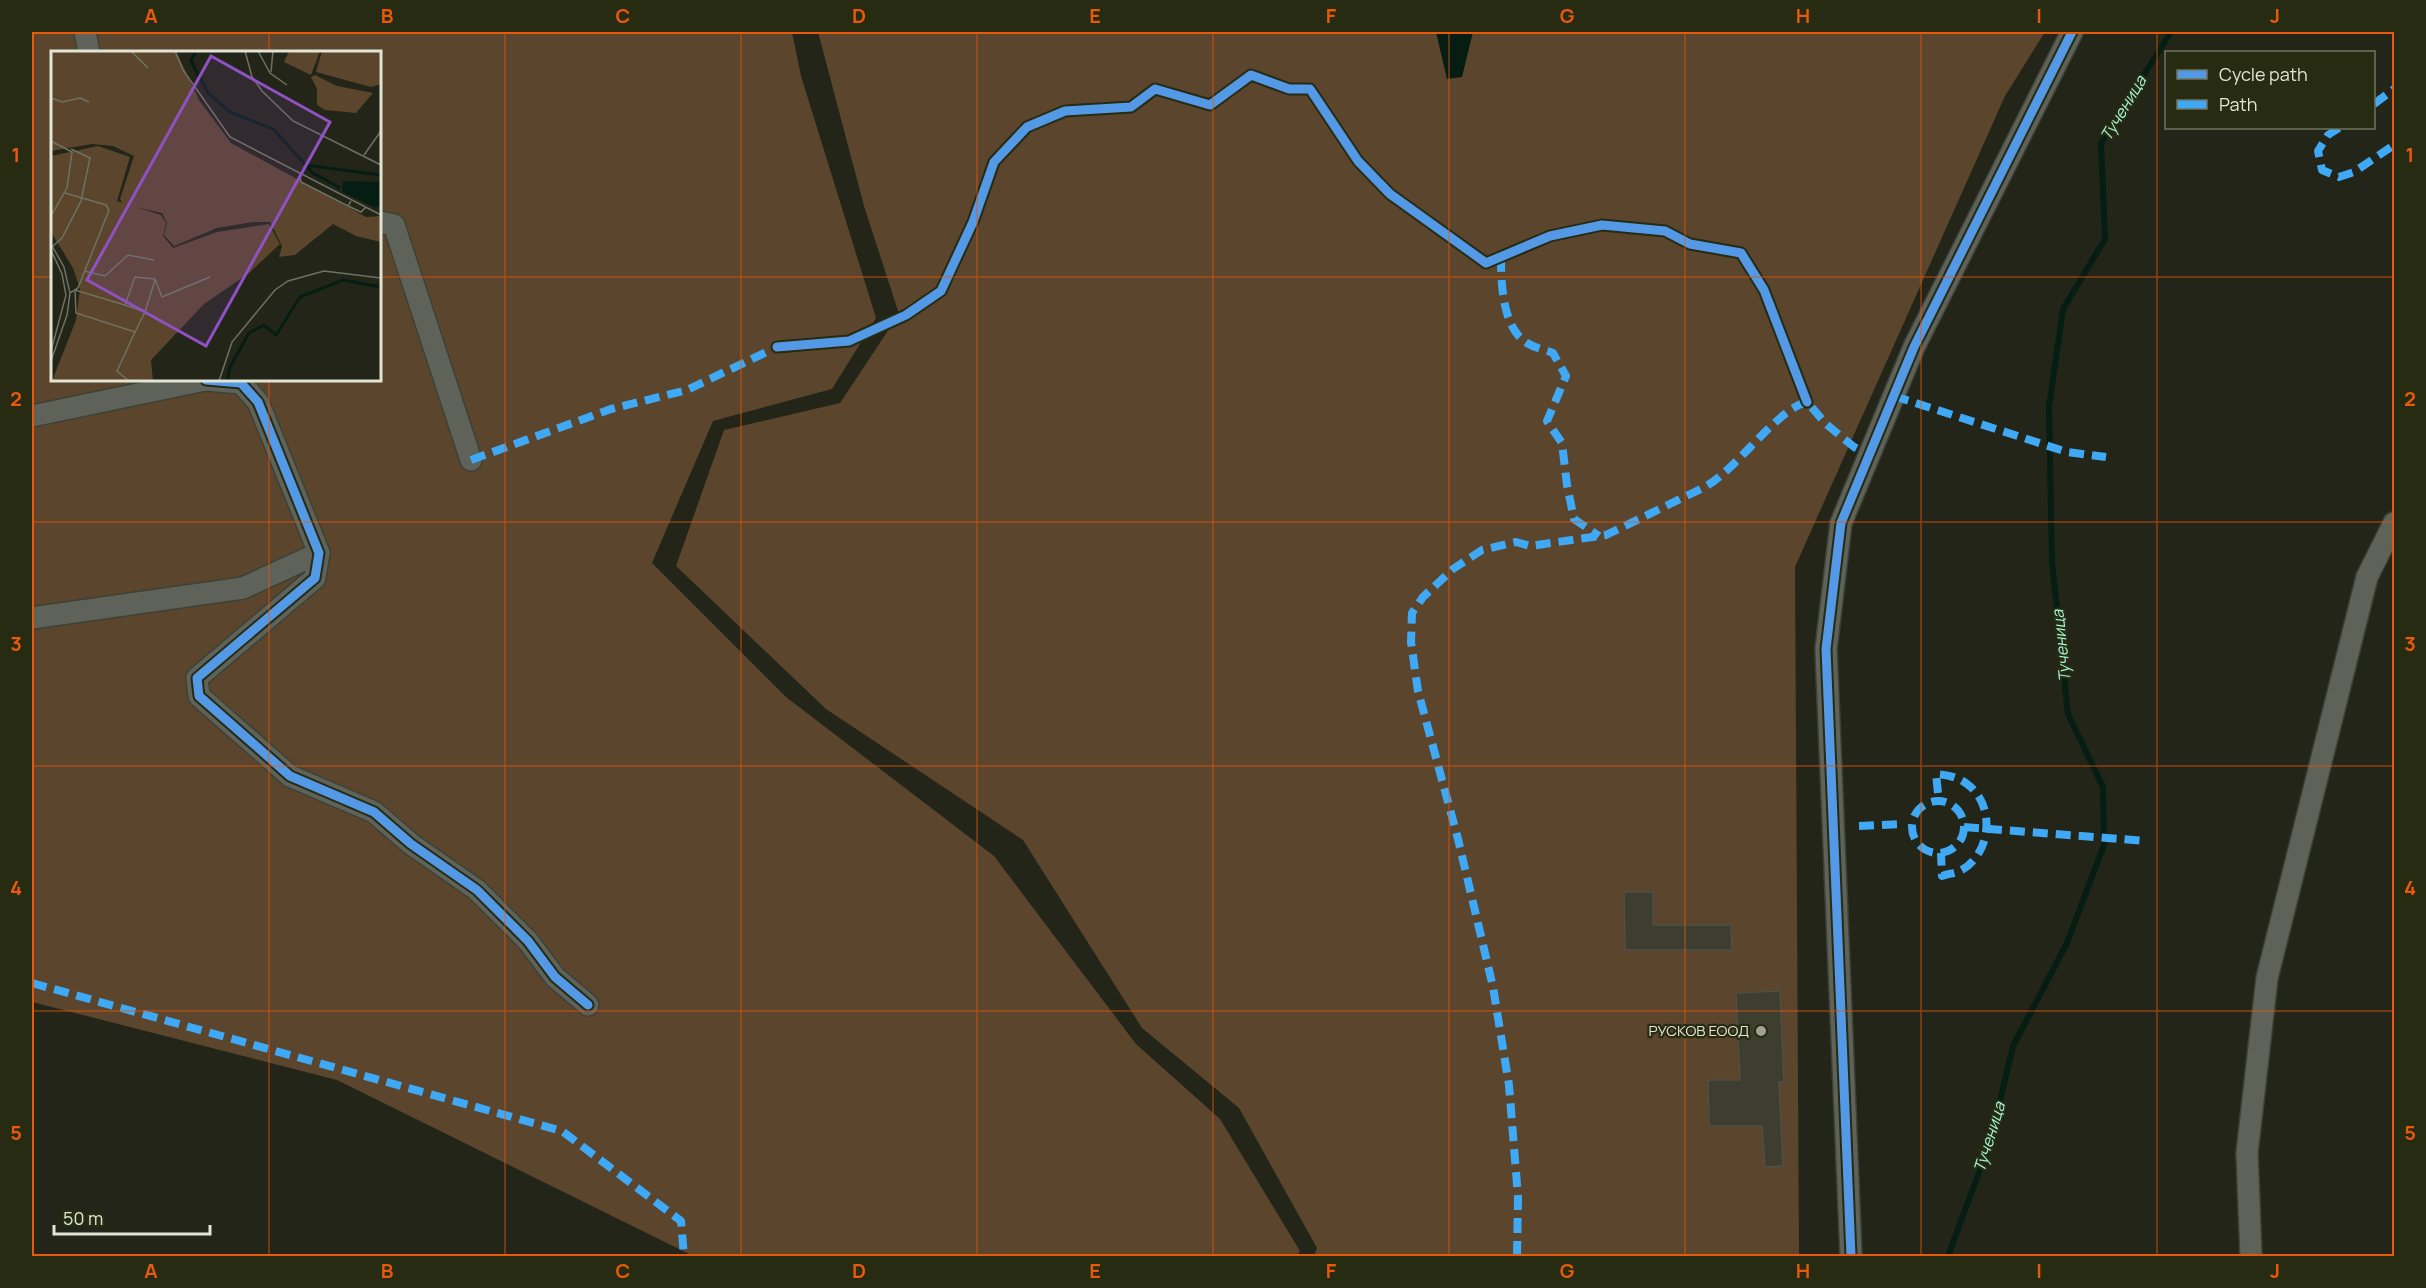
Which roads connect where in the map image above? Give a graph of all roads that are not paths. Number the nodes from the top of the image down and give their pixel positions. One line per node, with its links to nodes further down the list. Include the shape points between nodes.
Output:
1 (85, 32): 3 (street)
2 (2072, 32): 13 (street, via 1914,347 1841,523 1826,649)
3 (89, 51)
4 (381, 222): 8 (street, via 394,225)
5 (200, 381): 7 (street)
6 (217, 381): 10 (street, via 241,383 258,402)
7 (32, 416)
8 (471, 460)
9 (2394, 524): 14 (street, via 2367,577 2267,978 2247,1153)
10 (319, 553): 11 (street, via 243,588); 12 (street, via 315,578 197,678 199,696 290,776 374,812 411,844 477,890 528,941 555,977)
11 (32, 618)
12 (588, 1005)
13 (1851, 1257)
14 (2251, 1257)

